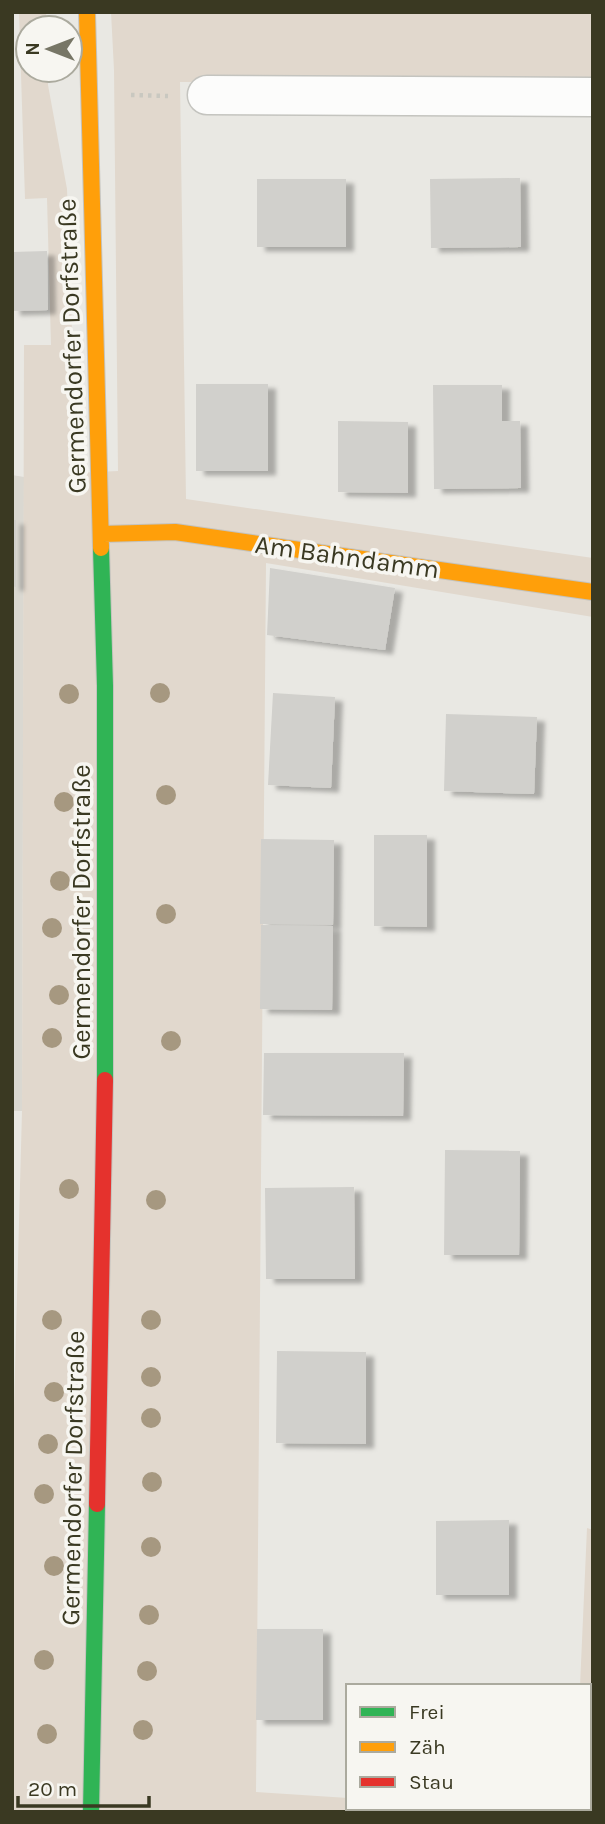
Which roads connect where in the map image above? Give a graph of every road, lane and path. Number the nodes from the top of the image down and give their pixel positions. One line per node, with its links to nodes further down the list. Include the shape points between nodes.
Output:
1 (87, 12): 4 (main road, Germendorfer Dorfstraße)
2 (207, 95): 3 (street)
3 (593, 97)
4 (102, 534): 5 (main road, Am Bahndamm, via 175,532); 6 (main road, Germendorfer Dorfstraße, via 106,1010)
5 (593, 592)
6 (91, 1812)

